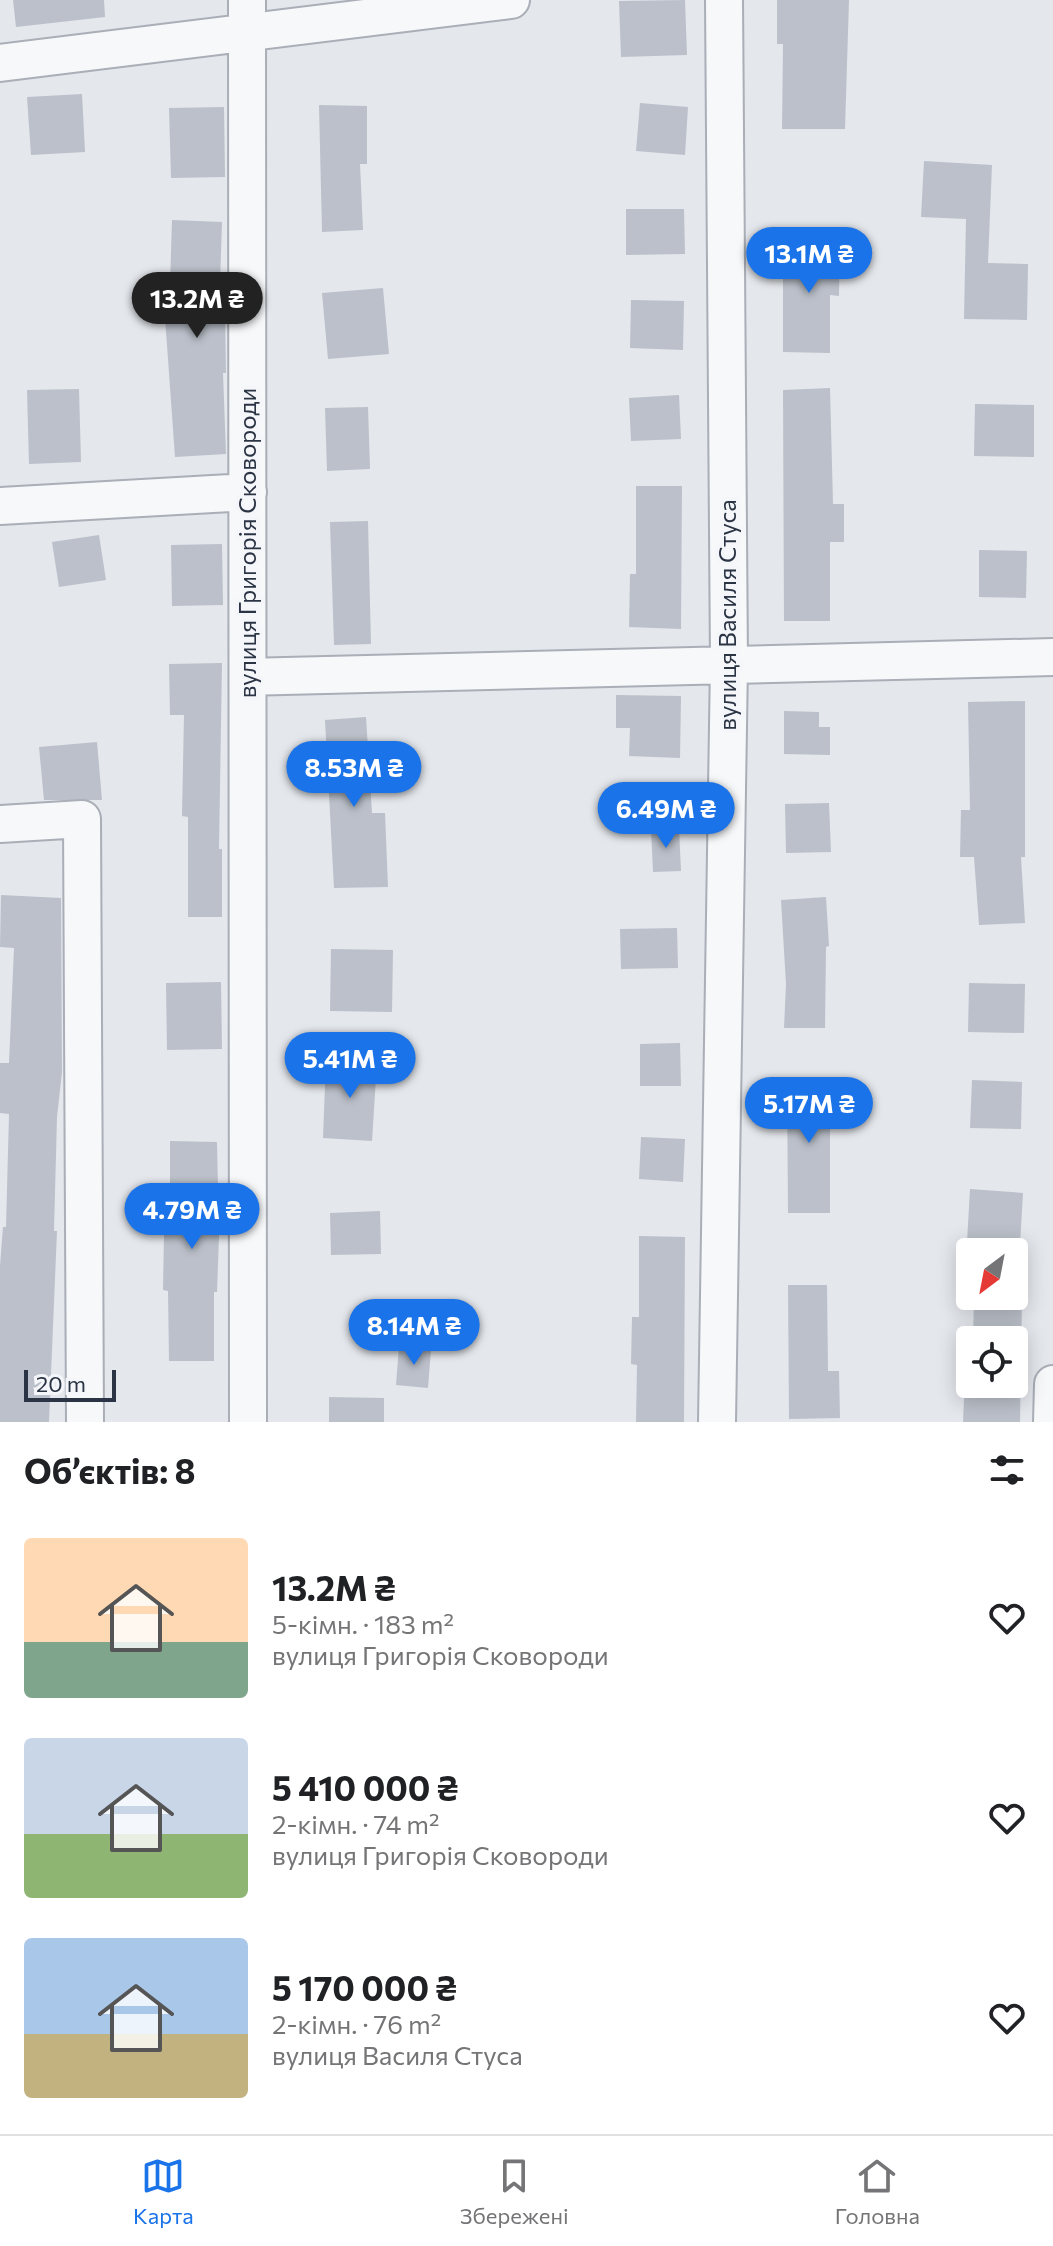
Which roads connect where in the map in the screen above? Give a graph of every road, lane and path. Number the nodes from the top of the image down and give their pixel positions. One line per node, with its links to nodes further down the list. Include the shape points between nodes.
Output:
1 (511, 0): 3 (street)
2 (724, 0): 8 (street, вулиця Василя Стуса)
3 (247, 16): 4 (street); 5 (street, вулиця Григорія Сковороди)
4 (0, 63)
5 (248, 492): 6 (street); 9 (street, вулиця Григорія Сковороди)
6 (0, 506)
7 (1053, 657): 8 (street)
8 (729, 663): 9 (street); 14 (street, вулиця Василя Стуса)
9 (248, 677): 13 (street, вулиця Григорія Сковороди)
10 (0, 824): 12 (street, via 82,819)
11 (1053, 1384): 15 (street)
12 (85, 1422)
13 (248, 1422)
14 (717, 1422)
15 (1052, 1422)

